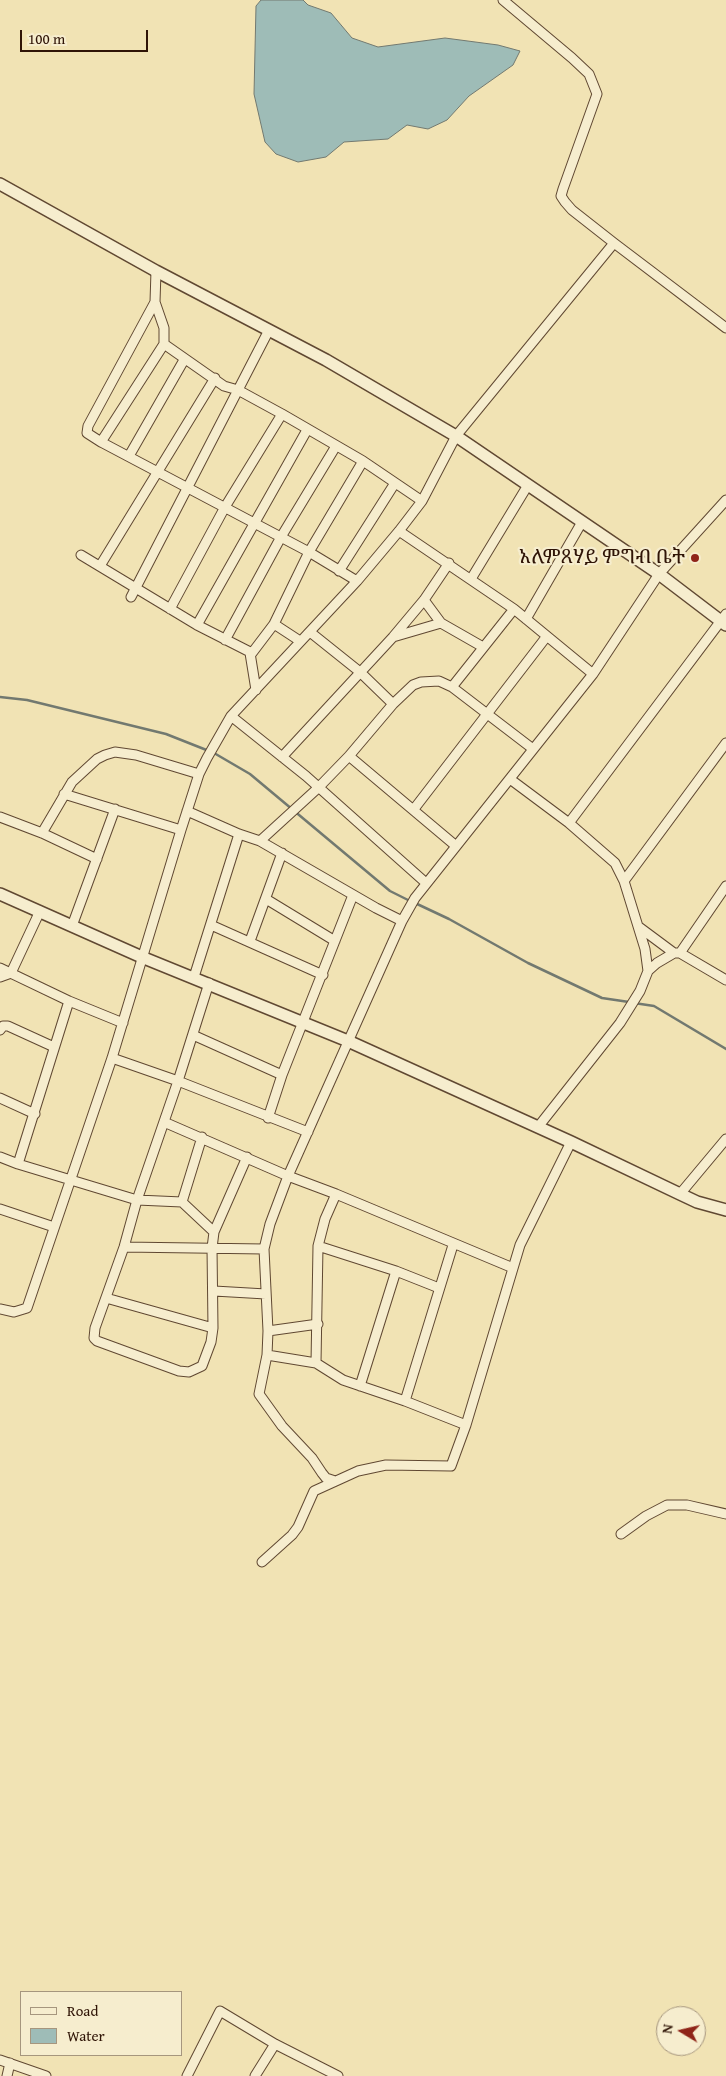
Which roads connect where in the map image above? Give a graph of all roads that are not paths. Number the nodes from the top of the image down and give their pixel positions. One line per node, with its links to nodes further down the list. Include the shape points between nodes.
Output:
1 (504, 0): 3 (street, via 589,74 597,94 595,103 561,196 572,210)
2 (0, 184): 4 (street)
3 (614, 243): 6 (street); 14 (street)
4 (156, 271): 5 (street); 7 (street)
5 (155, 302): 8 (street, via 164,328); 15 (street, via 88,426 87,432)
6 (726, 328)
7 (269, 330): 11 (street); 14 (street)
8 (164, 344): 9 (street); 15 (street)
9 (184, 360): 10 (street); 17 (street)
10 (215, 378): 11 (street, via 230,389); 19 (street)
11 (238, 390): 12 (street); 22 (street)
12 (282, 414): 13 (street); 25 (street)
13 (307, 430): 16 (street); 27 (street)
14 (456, 436): 21 (street); 24 (street)
15 (100, 442): 17 (street)
16 (336, 446): 18 (street); 29 (street)
17 (129, 456): 19 (street)
18 (363, 461): 20 (street); 30 (street)
19 (156, 472): 22 (street); 33 (street)
20 (395, 483): 24 (street); 34 (street)
21 (528, 485): 26 (street); 36 (street)
22 (188, 488): 25 (street); 38 (street)
23 (726, 500): 35 (street)
24 (422, 501): 28 (street)
25 (225, 507): 27 (street); 41 (street)
26 (582, 522): 35 (street); 43 (street)
27 (255, 524): 29 (street); 47 (street)
28 (399, 531): 32 (street); 37 (street)
29 (281, 538): 30 (street); 51 (street)
30 (309, 552): 34 (street); 46 (street)
31 (81, 555): 33 (street)
32 (449, 564): 36 (street); 40 (street)
33 (100, 566): 38 (street)
34 (339, 571): 37 (street)
35 (659, 574): 44 (street); 56 (street)
36 (471, 579): 42 (street)
37 (357, 581): 48 (street)
38 (136, 587): 39 (street); 41 (street)
39 (131, 597)
40 (424, 600): 45 (street); 50 (street)
41 (170, 609): 47 (street)
42 (514, 609): 43 (street); 53 (street)
43 (526, 619): 49 (street)
44 (724, 620): 74 (street)
45 (441, 622): 50 (street); 53 (street)
46 (274, 624): 52 (street); 54 (street)
47 (197, 625): 51 (street)
48 (310, 632): 52 (street); 55 (street)
49 (547, 636): 56 (street); 61 (street)
50 (393, 637): 55 (street)
51 (225, 640): 54 (street)
52 (300, 641): 58 (street)
53 (483, 647): 57 (street)
54 (250, 653): 58 (street)
55 (360, 672): 59 (street); 65 (street)
56 (594, 674): 63 (street)
57 (452, 687): 59 (street, via 439,681 421,682 413,685); 61 (street)
58 (256, 690): 60 (street)
59 (393, 704): 64 (street)
60 (231, 716): 65 (street); 66 (street)
61 (487, 716): 63 (street); 71 (street)
62 (726, 743): 82 (street)
63 (533, 749): 67 (street)
64 (349, 756): 68 (street); 71 (street)
65 (282, 757): 68 (street)
66 (199, 774): 69 (street, via 115,752 97,759 79,774); 72 (street)
67 (510, 779): 74 (street); 79 (street)
68 (318, 788): 78 (street); 83 (street)
69 (64, 794): 70 (street); 76 (street)
70 (115, 809): 75 (street); 81 (street)
71 (414, 809): 79 (street)
72 (187, 811): 75 (street); 77 (street)
73 (0, 817): 76 (street)
74 (569, 823): 82 (street, via 615,863)
75 (181, 830): 96 (street)
76 (42, 833): 81 (street)
77 (239, 834): 78 (street); 90 (street)
78 (260, 841): 80 (street)
79 (456, 846): 83 (street)
80 (282, 853): 86 (street); 87 (street)
81 (97, 859): 91 (street)
82 (624, 880): 92 (street)
83 (426, 883): 89 (street)
84 (726, 886): 95 (street)
85 (0, 894): 88 (street)
86 (353, 896): 89 (street); 94 (street)
87 (266, 899): 93 (street); 94 (street)
88 (40, 911): 91 (street); 99 (street)
89 (402, 921): 110 (street)
90 (211, 925): 93 (street); 102 (street)
91 (72, 926): 96 (street)
92 (639, 927): 95 (street); 98 (street)
93 (250, 941): 100 (street)
94 (335, 941): 100 (street)
95 (677, 953): 98 (street); 103 (street)
96 (144, 958): 102 (street); 106 (street)
97 (0, 968): 99 (street)
98 (648, 971): 119 (street, via 620,1023)
99 (11, 973): 101 (street); 105 (street)
100 (323, 975): 107 (street)
101 (0, 976)
102 (194, 977): 104 (street)
103 (726, 980)
104 (209, 983): 107 (street); 109 (street)
105 (69, 1001): 106 (street); 111 (street)
106 (123, 1023): 112 (street)
107 (303, 1024): 110 (street); 113 (street)
108 (0, 1030): 111 (street, via 8,1026)
109 (193, 1035): 113 (street); 114 (street)
110 (348, 1041): 119 (street); 120 (street)
111 (54, 1047): 116 (street)
112 (112, 1058): 114 (street); 128 (street)
113 (282, 1075): 117 (street)
114 (178, 1081): 117 (street); 118 (street)
115 (0, 1098): 116 (street)
116 (35, 1114): 126 (street)
117 (268, 1118): 120 (street)
118 (164, 1122): 121 (street); 131 (street)
119 (538, 1127): 123 (street)
120 (308, 1132): 127 (street)
121 (202, 1137): 125 (street); 132 (street)
122 (726, 1139): 130 (street)
123 (571, 1142): 130 (street); 142 (street, via 520,1245)
124 (0, 1157): 126 (street)
125 (247, 1158): 127 (street); 136 (street)
126 (18, 1164): 128 (street)
127 (288, 1176): 129 (street); 141 (street)
128 (70, 1179): 131 (street); 135 (street)
129 (336, 1194): 137 (street); 139 (street, via 324,1219)
130 (680, 1194): 134 (street)
131 (137, 1200): 132 (street); 138 (street)
132 (182, 1202): 136 (street)
133 (0, 1209): 135 (street)
134 (726, 1210)
135 (54, 1227): 148 (street, via 27,1308 14,1312)
136 (214, 1232): 140 (street)
137 (453, 1245): 142 (street); 144 (street)
138 (124, 1246): 140 (street); 147 (street)
139 (318, 1246): 143 (street); 149 (street)
140 (212, 1248): 141 (street); 145 (street)
141 (264, 1249): 146 (street)
142 (513, 1268): 156 (street)
143 (396, 1272): 144 (street); 154 (street)
144 (439, 1288): 155 (street)
145 (214, 1291): 146 (street); 150 (street)
146 (266, 1294): 151 (street)
147 (106, 1298): 150 (street); 150 (street, via 94,1334 97,1341 179,1371 189,1372 202,1366)
148 (0, 1309)
149 (318, 1324): 151 (street); 153 (street)
150 (213, 1328)
151 (268, 1331): 152 (street)
152 (267, 1355): 153 (street); 157 (street, via 259,1395 326,1478)
153 (316, 1363): 154 (street, via 343,1380)
154 (360, 1386): 155 (street)
155 (404, 1401): 156 (street)
156 (466, 1425): 157 (street, via 452,1466 386,1465 358,1471)
157 (336, 1481): 160 (street, via 311,1494 298,1527)
158 (726, 1514): 159 (street, via 687,1505 667,1505)
159 (621, 1534)
160 (262, 1562)
161 (275, 2044): 166 (street, via 220,2011); 167 (street); 168 (street)
162 (0, 2060): 163 (street)
163 (10, 2063): 164 (street); 165 (street)
164 (7, 2076)
165 (46, 2076)
166 (187, 2076)
167 (255, 2076)
168 (338, 2076)

